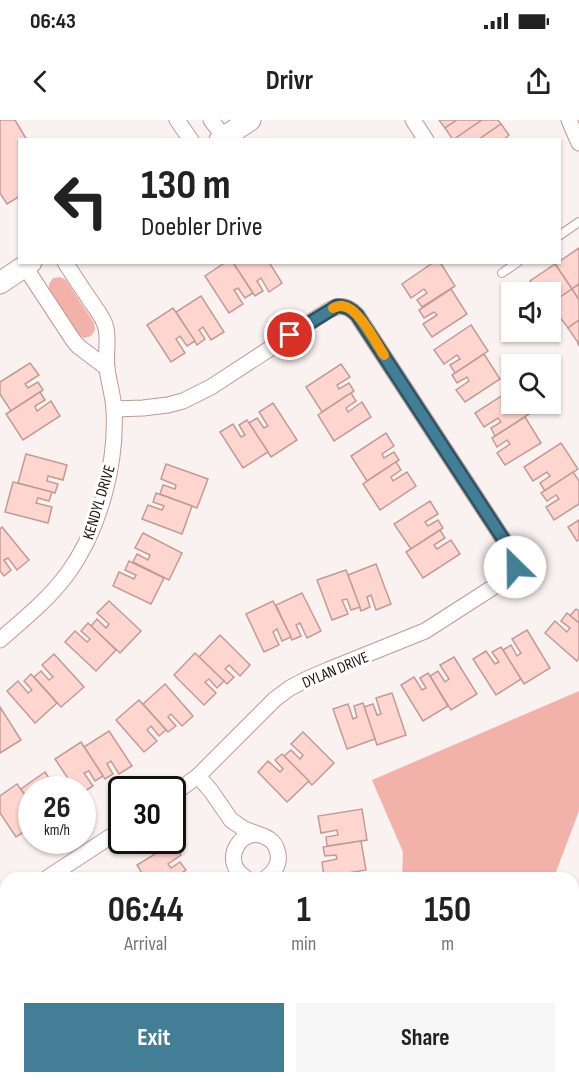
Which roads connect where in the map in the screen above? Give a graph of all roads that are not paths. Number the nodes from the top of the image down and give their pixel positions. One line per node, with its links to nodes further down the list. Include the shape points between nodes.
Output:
1 (177, 120): 6 (street)
2 (211, 120): 7 (street)
3 (250, 120): 7 (main road)
4 (413, 120): 8 (street)
5 (569, 120): 9 (street)
6 (190, 138)
7 (222, 138)
8 (425, 138)
9 (578, 138)
10 (579, 222): 11 (lane)
11 (561, 234)
12 (66, 264): 17 (street, KENDYL DRIVE, via 106,328)
13 (515, 264): 15 (lane)
14 (28, 265): 16 (main road); 17 (street, via 73,340)
15 (502, 273)
16 (0, 283)
17 (107, 368): 18 (street, KENDYL DRIVE)
18 (114, 409): 19 (street, KENDYL DRIVE, via 110,468 87,541 49,596); 20 (street, DYLAN DRIVE, via 183,401 329,310 343,306 357,315 514,559 515,567 506,579 425,631 290,688)
19 (0, 640)
20 (198, 776): 21 (street, DYLAN DRIVE); 22 (street)
21 (186, 785)
22 (231, 820): 23 (street); 25 (street)
23 (258, 834): 25 (street, via 243,838); 28 (street, via 276,846 278,861)
24 (108, 838): 26 (street)
25 (235, 850): 27 (street, via 234,865)
26 (56, 872)
27 (239, 872)
28 (273, 872)

